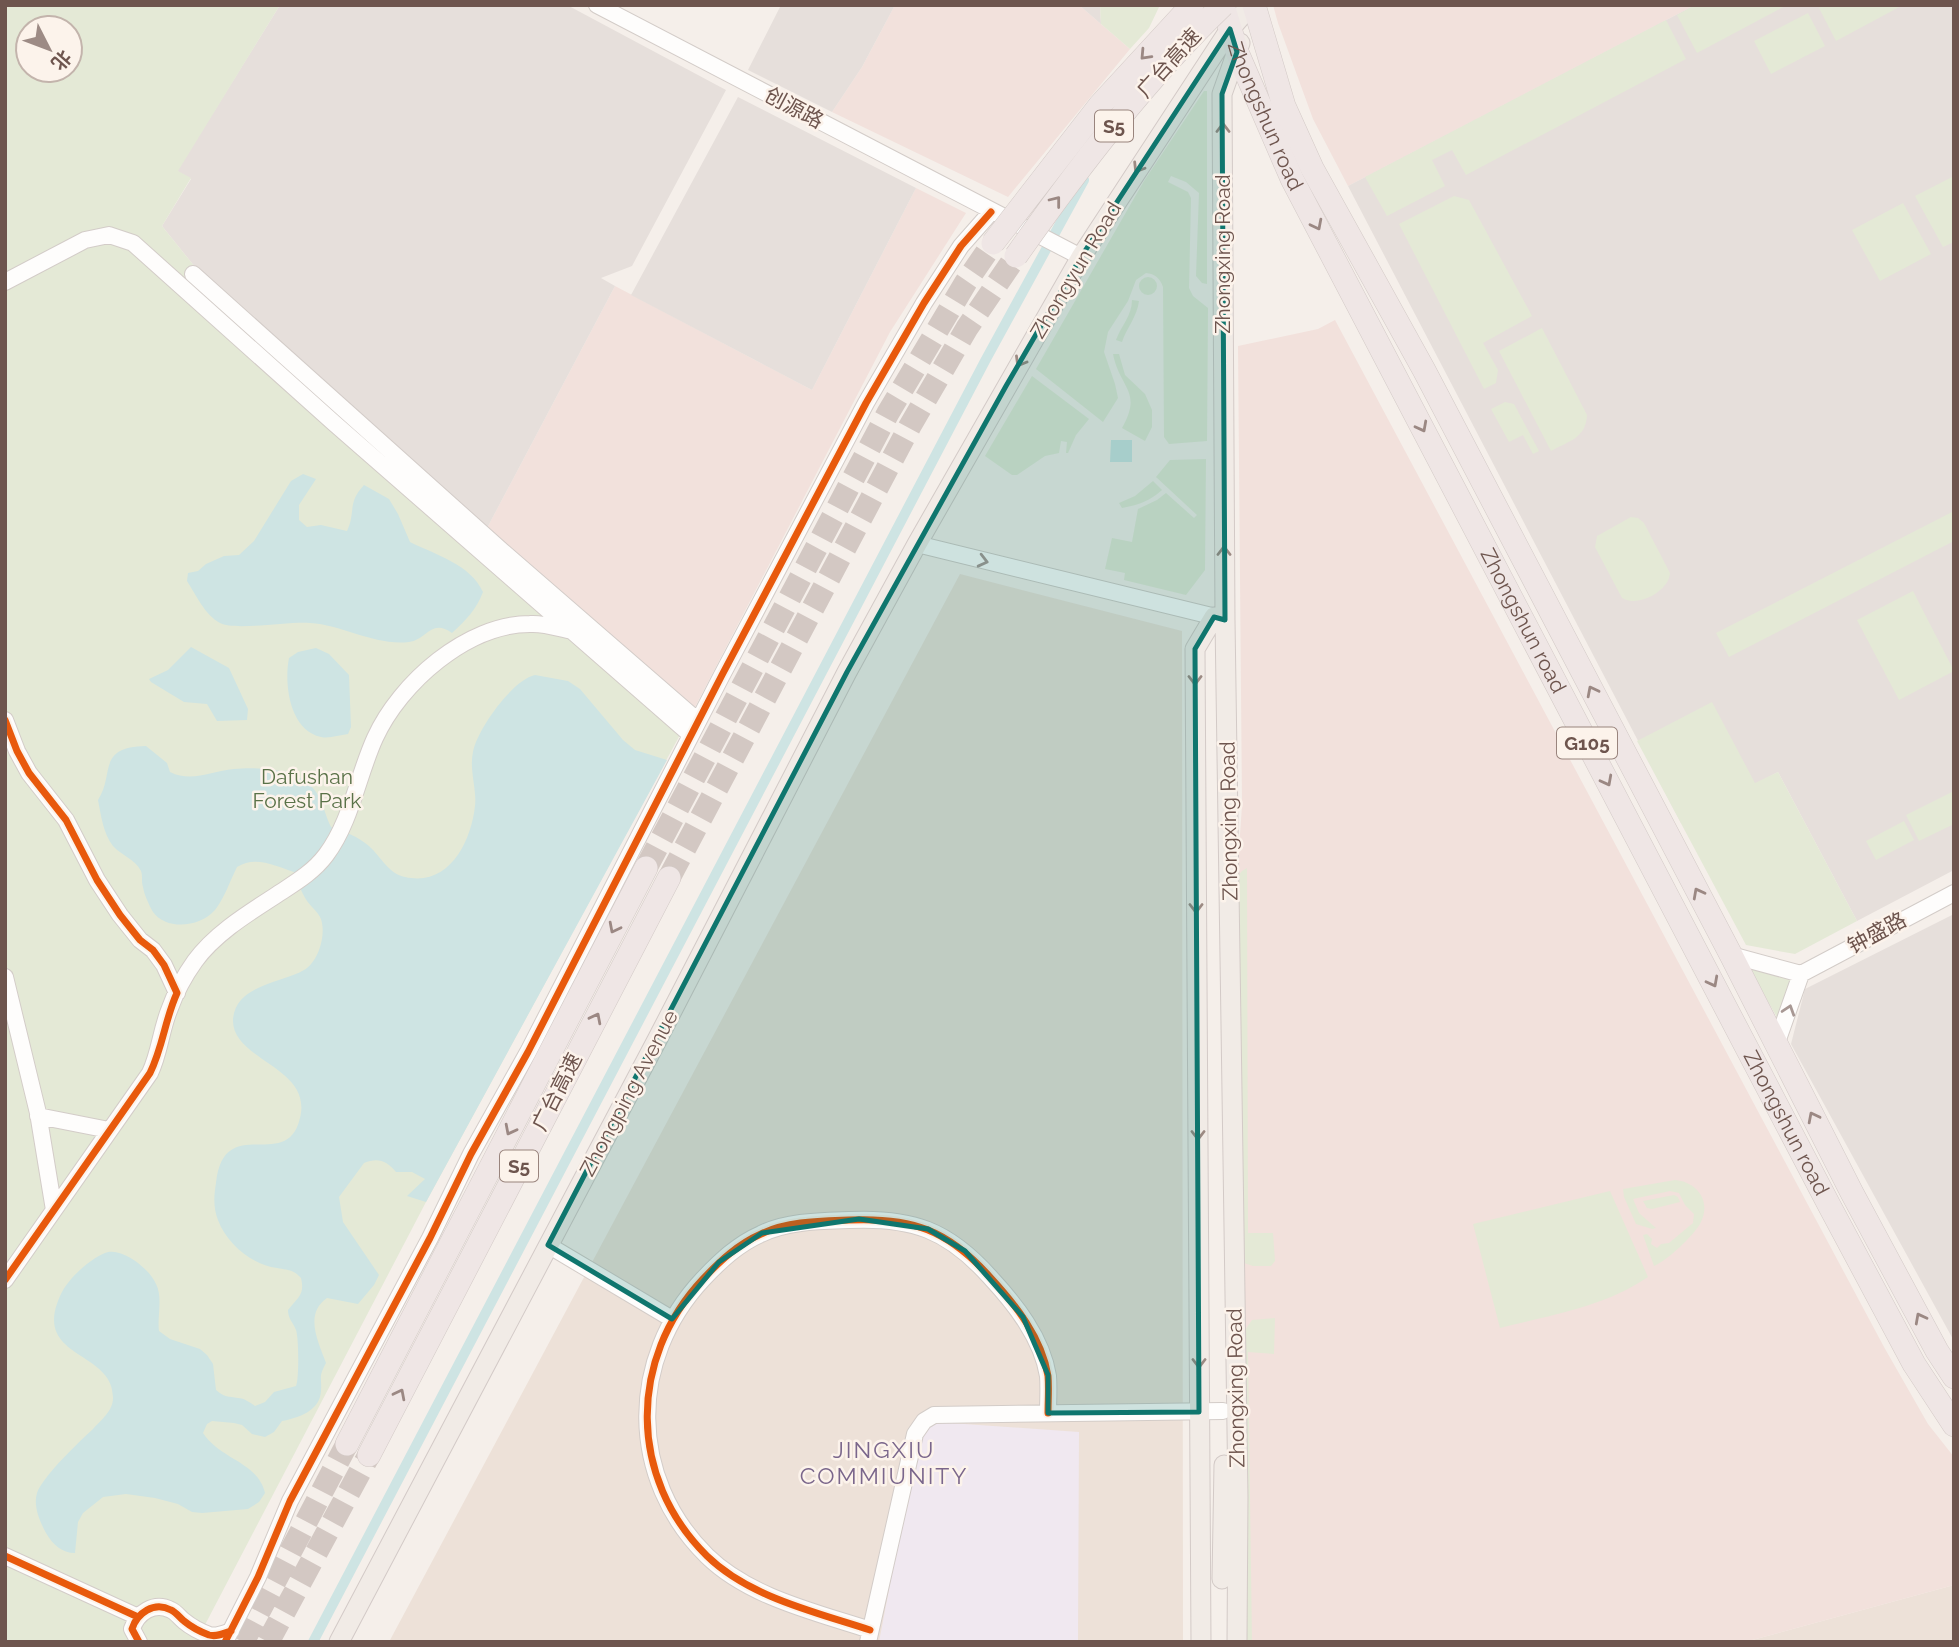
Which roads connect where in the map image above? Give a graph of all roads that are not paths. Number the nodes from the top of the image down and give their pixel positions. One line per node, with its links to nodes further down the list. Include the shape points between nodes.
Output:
1 (597, 5): 7 (street, 创源路)
2 (1192, 5): 8 (highway, 广台高速 / S5, one-way to 8, bridge, via 1100,105)
3 (1252, 5): 4 (highway, via 1236,13); 5 (main road, Zhongyun Road); 6 (main road, Zhongxing Road); 13 (highway, Zhongshun road / G105, via 1284,106 1312,169)
4 (1223, 6): 5 (highway, G105); 10 (highway, 广台高速 / S5, one-way to 4, bridge, via 1117,123)
5 (1230, 30): 6 (highway, Zhongshun road / G105); 9 (main road, Zhongyun Road, one-way to 9)
6 (1237, 52): 14 (highway, Zhongshun road / G105, one-way to 14, via 1292,178); 16 (main road, Zhongxing Road, one-way to 6, via 1222,94)
7 (991, 212): 9 (street, 创源路); 19 (street, via 961,246 866,403)
8 (993, 243)
9 (1075, 254): 15 (main road, Zhongyun Road, one-way to 15)
10 (1016, 256)
11 (193, 274): 19 (street)
12 (5, 282): 17 (street, via 85,240 109,235 133,243)
13 (1424, 370): 14 (highway); 23 (highway, Zhongshun road / G105, one-way to 13)
14 (1398, 382): 38 (highway, Zhongshun road / G105, one-way to 38, via 1914,1364)
15 (917, 544): 16 (street, one-way to 16); 31 (main road, Zhongping Avenue)
16 (1219, 618): 35 (main road, one-way to 35, via 1195,649); 36 (main road, Zhongxing Road); 49 (main road, Zhongxing Road, via 1238,1497)
17 (572, 631): 19 (street); 26 (street, via 531,624 510,626 467,642 430,667 383,722 326,856 208,947)
18 (5, 720): 26 (street, via 29,773 66,820 120,915 164,965)
19 (694, 728): 44 (street, via 290,1501)
20 (646, 867): 39 (highway, 广台高速 / S5, one-way to 39)
21 (668, 878): 40 (highway, 广台高速 / S5, one-way to 21)
22 (1954, 893): 24 (street, 钟盛路)
23 (1731, 955): 24 (street); 27 (highway, Zhongshun road / G105)
24 (1801, 974): 27 (street, one-way to 24)
25 (5, 977): 28 (street)
26 (177, 993): 29 (street, via 158,1058)
27 (1776, 1045): 34 (highway, Zhongshun road / G105, one-way to 27)
28 (38, 1116): 29 (street); 30 (street)
29 (109, 1130): 30 (street)
30 (54, 1210): 32 (street)
31 (548, 1245): 33 (street); 45 (main road, Zhongping Avenue)
32 (5, 1280)
33 (673, 1319): 37 (street, via 719,1262 762,1233 784,1226 859,1219 928,1229 965,1251 1023,1317 1048,1375); 43 (street, via 652,1366 647,1417 657,1479 676,1516 707,1556 743,1581)
34 (1954, 1377)
35 (1199, 1412): 36 (street); 37 (street); 47 (main road)
36 (1223, 1412): 48 (main road, Zhongxing Road)
37 (1048, 1413): 43 (street, via 934,1415 924,1421 915,1434)
38 (1954, 1424)
39 (347, 1444)
40 (369, 1455)
41 (5, 1556): 42 (street)
42 (138, 1617): 44 (street, via 151,1607 172,1610 210,1635); 46 (street, via 132,1629)
43 (869, 1636)
44 (228, 1637)
45 (341, 1639)
46 (139, 1642)
47 (1201, 1642)
48 (1224, 1642)
49 (1237, 1642)

